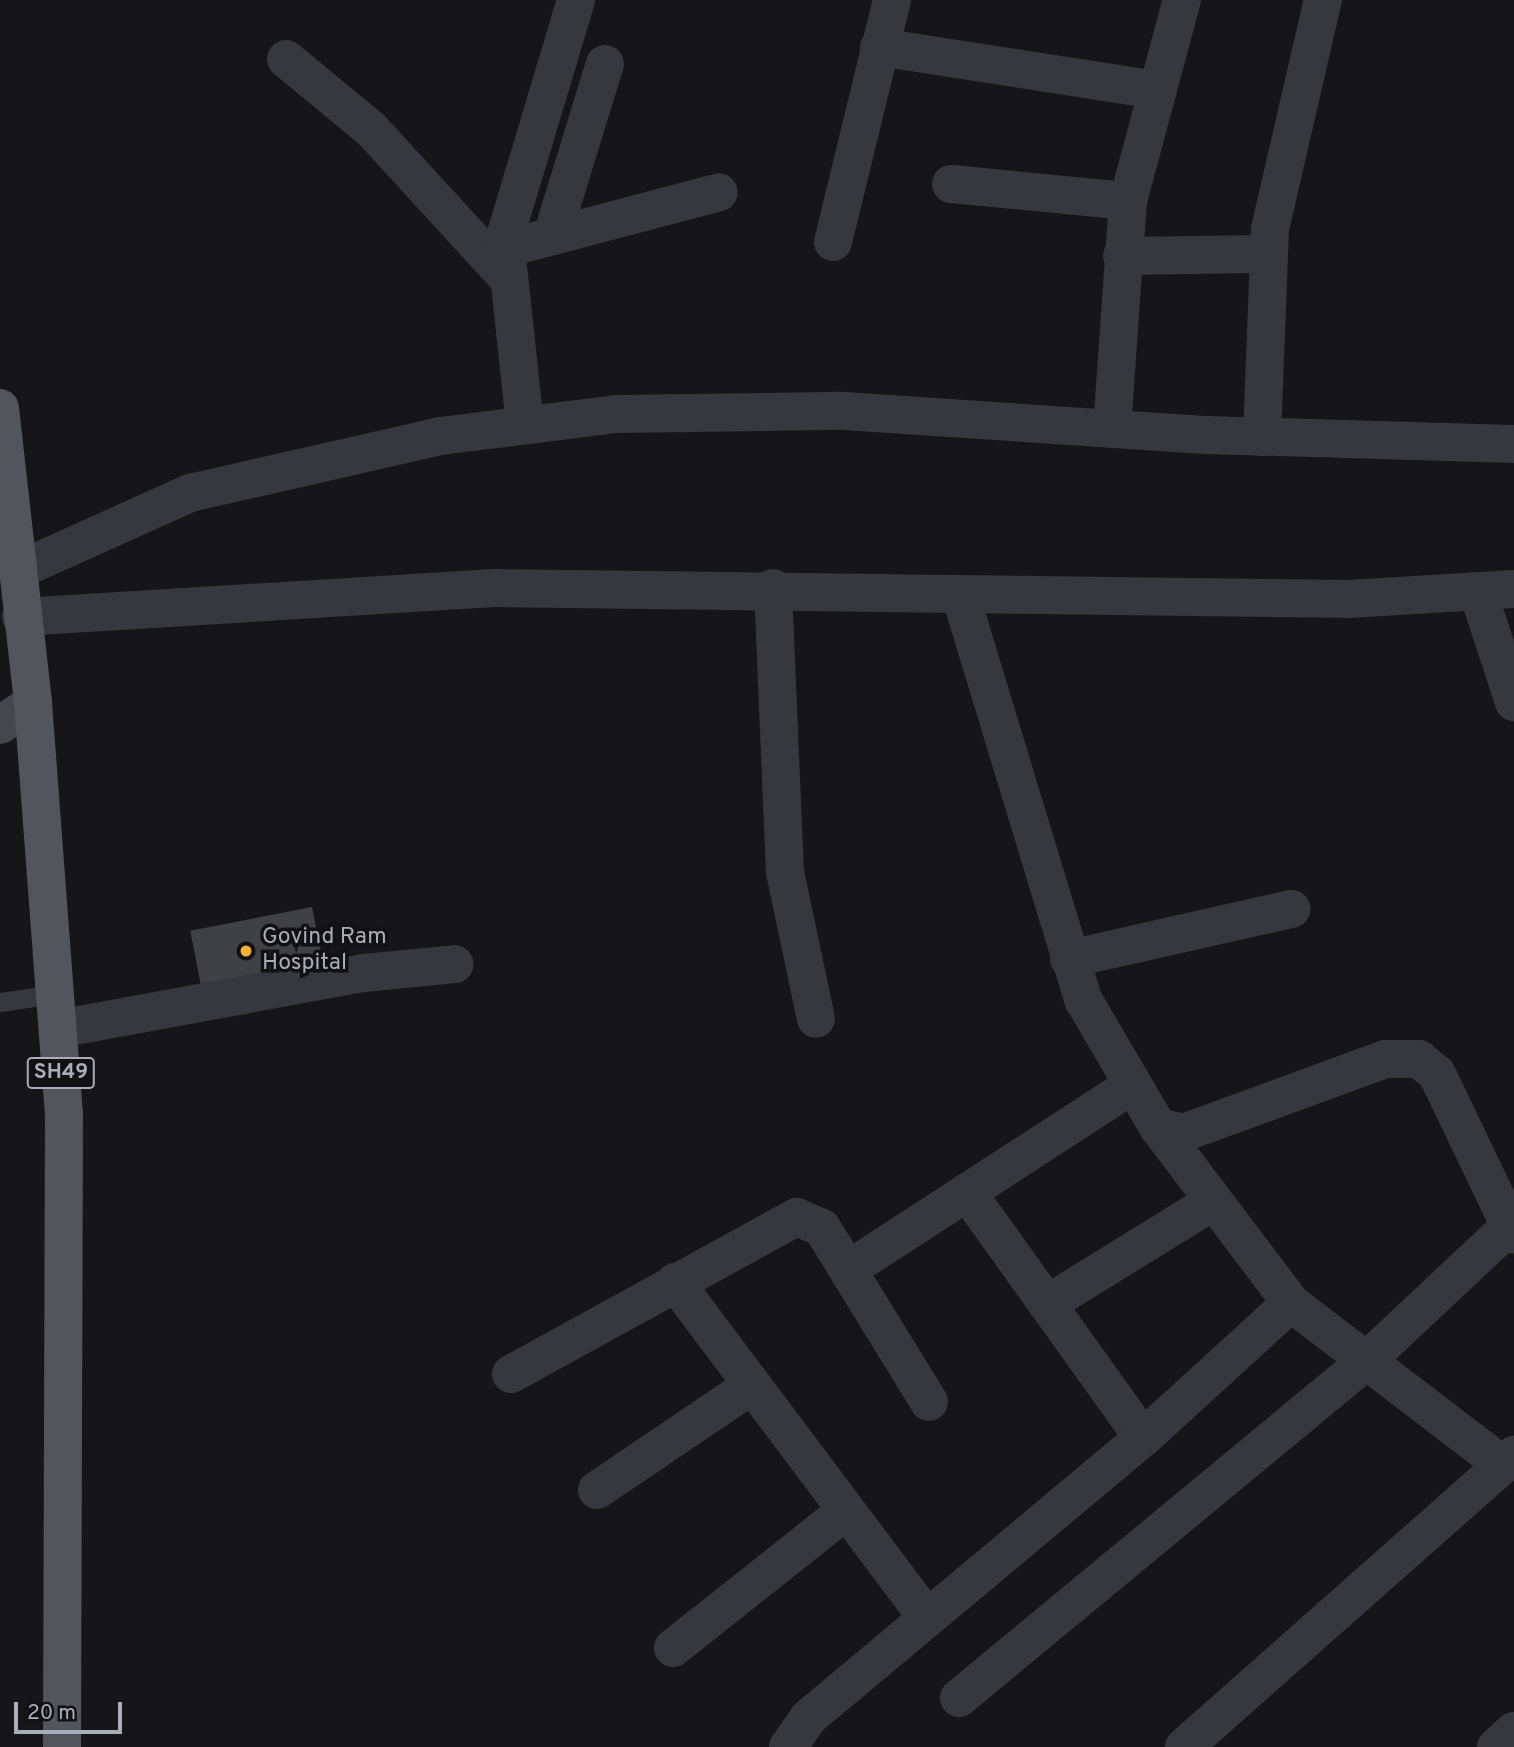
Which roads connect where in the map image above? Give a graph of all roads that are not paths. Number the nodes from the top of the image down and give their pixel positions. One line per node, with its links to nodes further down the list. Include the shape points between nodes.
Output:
1 (576, 0): 16 (street, via 512,198)
2 (892, 0): 5 (street)
3 (1182, 0): 8 (street)
4 (1323, 0): 14 (street)
5 (879, 47): 8 (street); 13 (street)
6 (286, 59): 16 (street, via 377,136)
7 (605, 64): 12 (street)
8 (1158, 90): 11 (street)
9 (951, 184): 11 (street)
10 (719, 192): 12 (street)
11 (1128, 201): 15 (street)
12 (552, 236): 16 (street)
13 (832, 242)
14 (1267, 254): 15 (street); 20 (street)
15 (1122, 256): 19 (street)
16 (504, 262): 18 (street)
17 (2, 421): 22 (main road, SH49)
18 (525, 425): 19 (street, via 617,414 844,411); 22 (street, via 440,436 190,494)
19 (1112, 429): 20 (street)
20 (1262, 437): 21 (street)
21 (1514, 444)
22 (17, 571): 26 (main road, SH49)
23 (773, 588): 25 (street); 26 (street, via 498,588); 35 (street, via 785,872)
24 (1496, 590): 25 (street, via 1349,599); 27 (street)
25 (960, 594): 31 (street)
26 (21, 617): 28 (main road, SH49)
27 (1514, 702)
28 (33, 703): 29 (street); 34 (main road, SH49)
29 (0, 725)
30 (1291, 909): 31 (street)
31 (1069, 960): 36 (street)
32 (455, 964): 34 (street)
33 (0, 1002): 34 (lane)
34 (57, 1012): 57 (main road, SH49, via 64,1113)
35 (816, 1019)
36 (1132, 1085): 37 (street); 38 (street)
37 (1158, 1126): 39 (street); 40 (street, via 1183,1133 1385,1059 1419,1059 1437,1074)
38 (967, 1192): 41 (street); 44 (street)
39 (1214, 1201): 43 (street); 44 (street)
40 (1512, 1230): 45 (street)
41 (849, 1269): 42 (street, via 822,1228 797,1217); 48 (street)
42 (675, 1282): 46 (street); 47 (street)
43 (1292, 1303): 45 (street); 49 (street)
44 (1047, 1304): 49 (street)
45 (1364, 1363): 50 (street); 55 (street)
46 (511, 1374)
47 (752, 1385): 51 (street); 52 (street)
48 (929, 1402)
49 (1143, 1438): 53 (street)
50 (1508, 1460): 59 (street)
51 (597, 1490)
52 (846, 1511): 53 (street); 54 (street)
53 (927, 1618): 58 (street, via 808,1718)
54 (673, 1648)
55 (959, 1698)
56 (1514, 1731): 60 (street)
57 (61, 1745)
58 (788, 1747)
59 (1184, 1747)
60 (1496, 1747)

